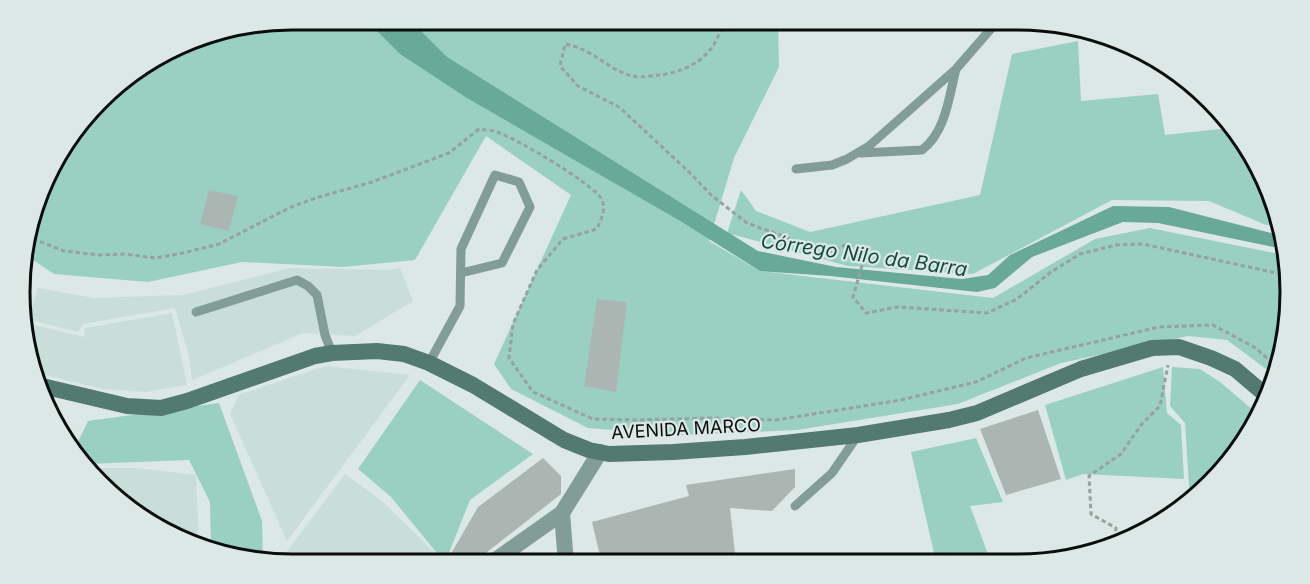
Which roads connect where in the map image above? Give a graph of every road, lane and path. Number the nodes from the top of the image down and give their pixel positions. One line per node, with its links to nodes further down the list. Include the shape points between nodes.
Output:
1 (722, 30): 8 (path, via 712,49 698,63 673,73 633,76 588,51 565,44 560,66 578,86 618,107 711,195 747,222 827,252 848,244 865,255 853,297 866,313 897,307 987,313 1017,299 1080,254 1116,245 1143,244)
2 (984, 30): 3 (lane)
3 (956, 69): 4 (lane); 4 (lane, via 939,132 927,146 922,150)
4 (859, 153): 5 (lane, via 831,165)
5 (796, 169)
6 (35, 240): 11 (path, via 64,251 99,255 155,258 183,253 219,244 319,196 372,182 449,153 479,129 497,132 526,147 580,180 601,198 604,212 597,230 562,239 537,270 513,324 509,358 532,392 593,419 776,420 901,400 976,382 1026,358 1159,327 1213,325)
7 (461, 273): 7 (lane, via 461,249 495,175 519,182 530,207 502,263); 12 (lane, via 460,306)
8 (1279, 274)
9 (196, 312): 10 (lane, via 297,280 317,295)
10 (332, 353): 12 (main road, AVENIDA MARCO, via 377,351 404,354); 14 (main road, AVENIDA MARCO, via 161,408 127,406)
11 (1271, 361)
12 (429, 363): 17 (main road, AVENIDA MARCO, via 564,440)
13 (1168, 365): 20 (path, via 1160,406 1121,454 1089,476 1091,514 1116,528)
14 (48, 387)
15 (1261, 391): 16 (main road, AVENIDA MARCO, via 1235,369 1211,358 1179,347 1152,348 1081,369 977,413)
16 (858, 435): 17 (main road, AVENIDA MARCO, via 673,452); 18 (lane, via 832,473)
17 (600, 452): 19 (street)
18 (795, 506)
19 (562, 513): 21 (street); 22 (street)
20 (1115, 535)
21 (504, 554)
22 (565, 554)

